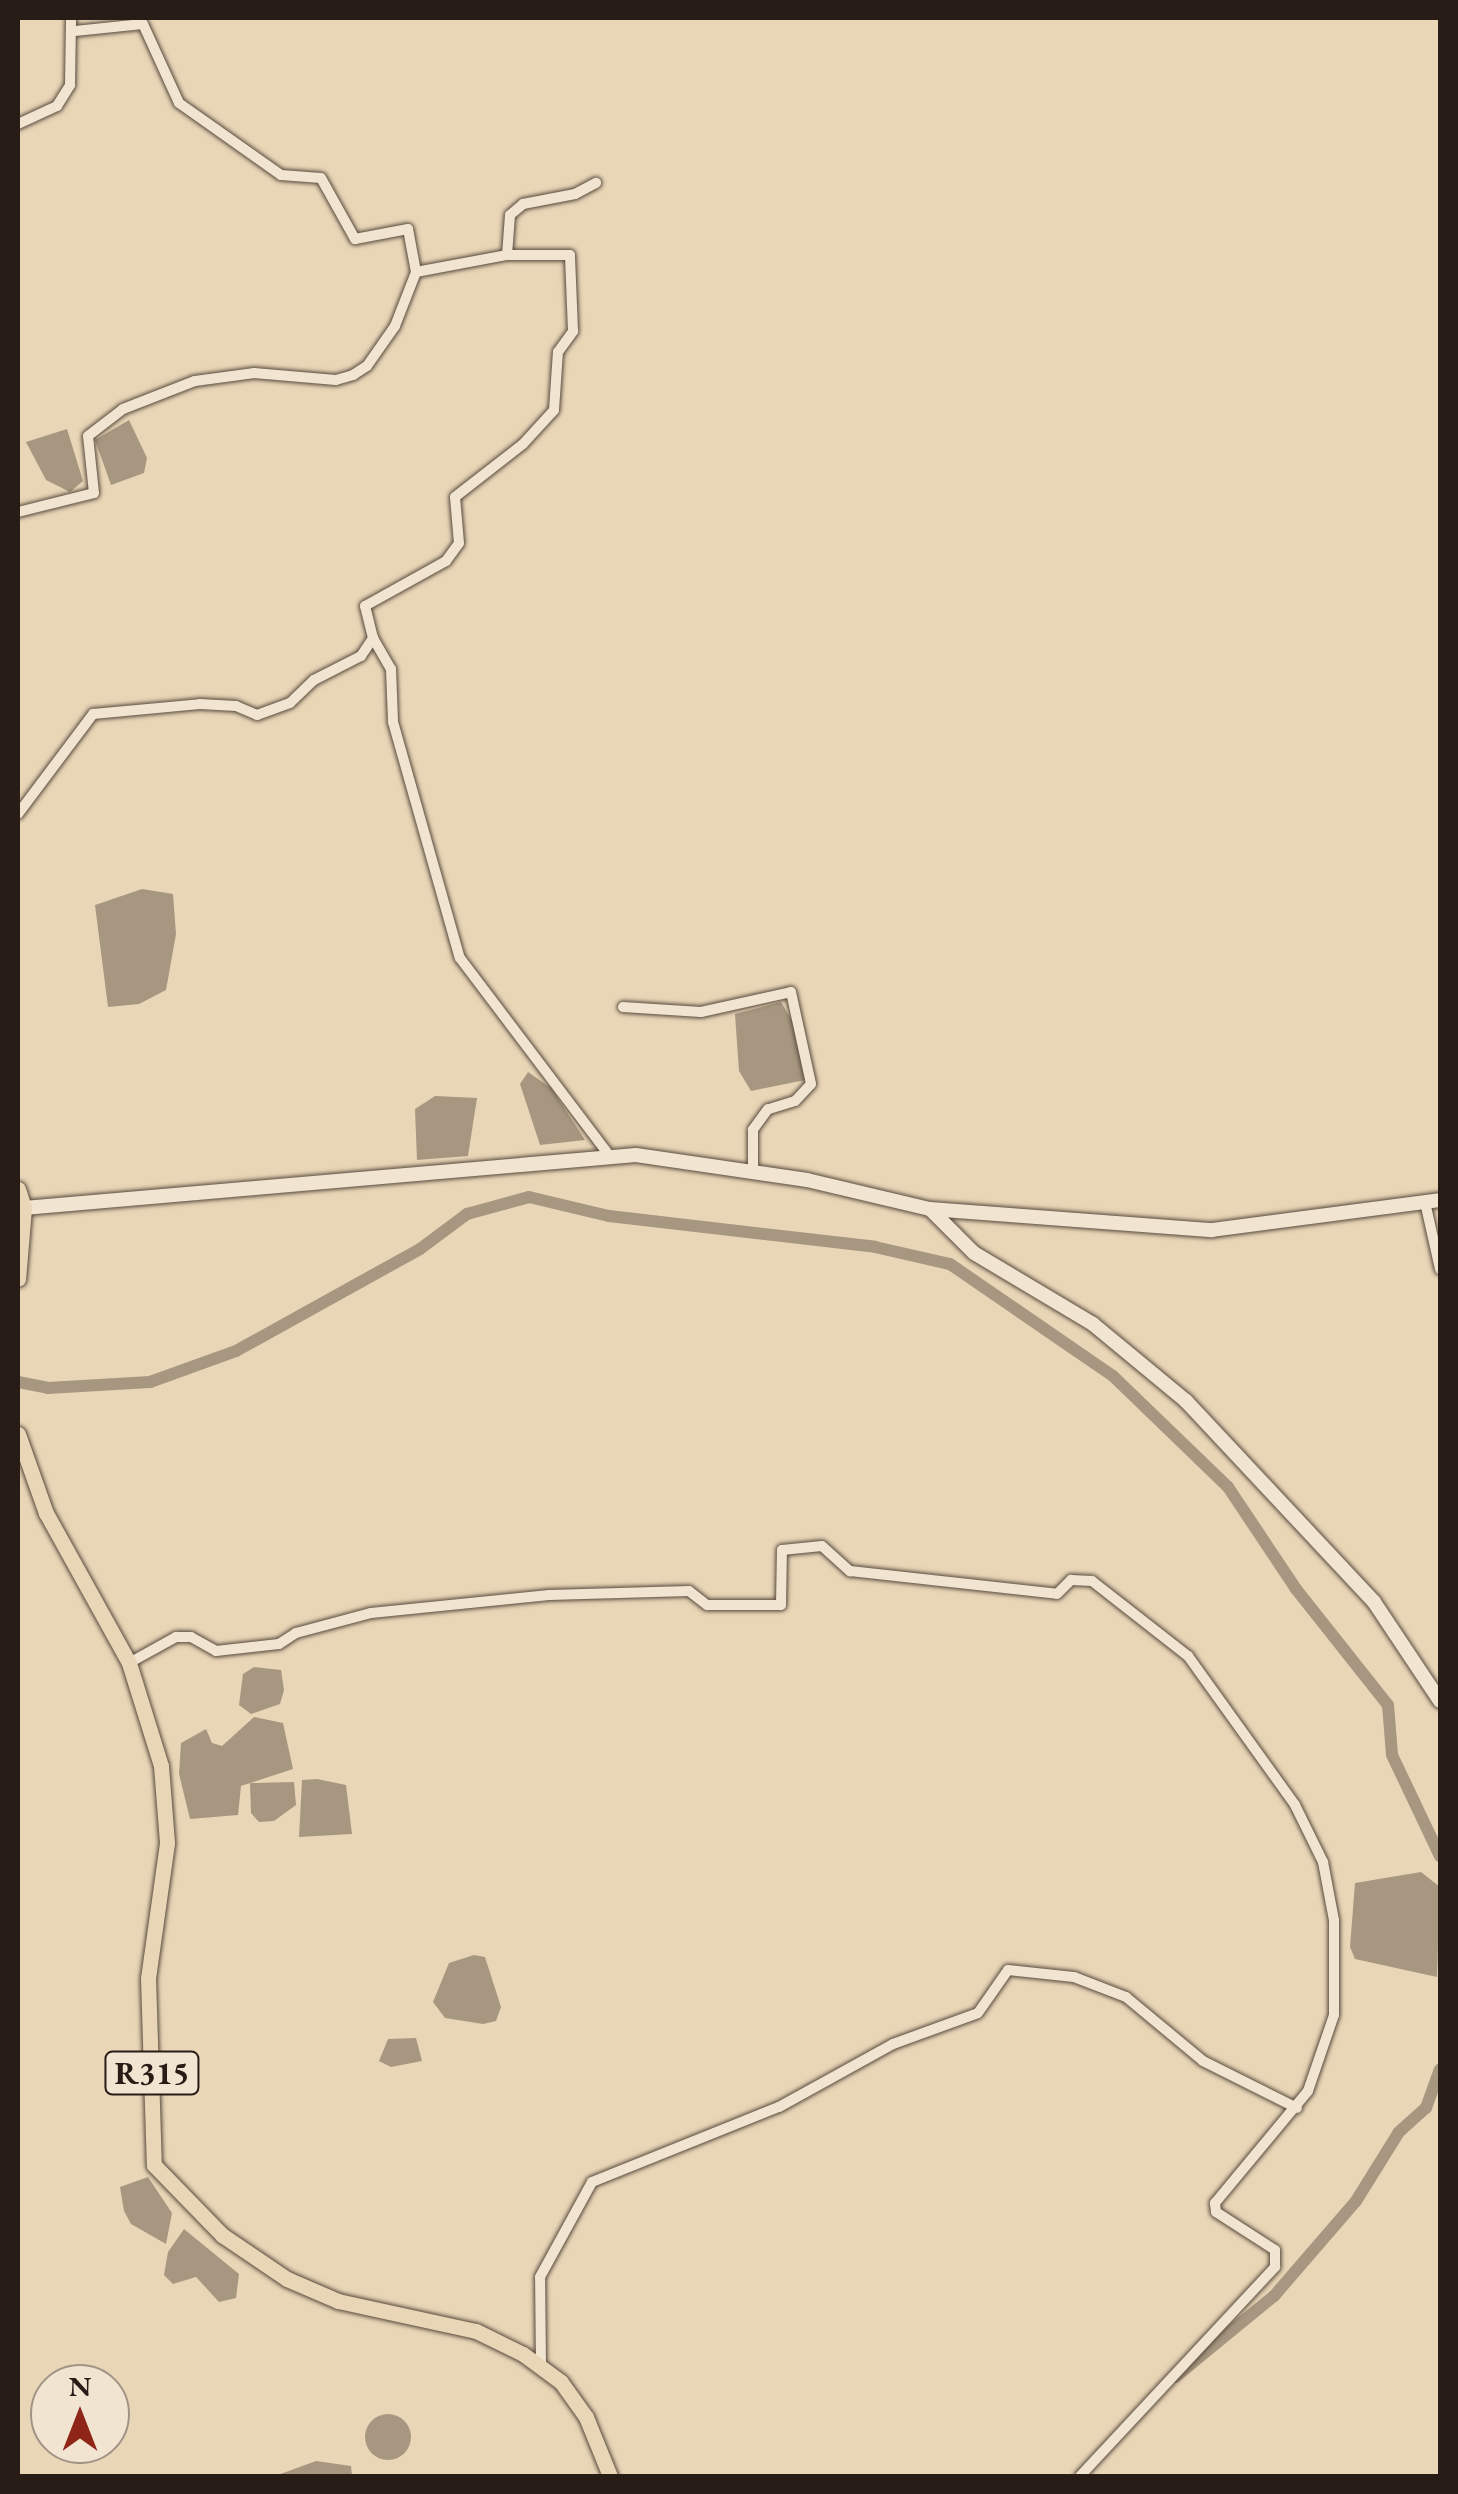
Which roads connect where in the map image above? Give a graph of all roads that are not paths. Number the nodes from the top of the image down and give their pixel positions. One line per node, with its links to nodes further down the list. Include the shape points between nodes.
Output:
1 (71, 18): 2 (street)
2 (75, 31): 3 (street, via 70,84 57,106); 6 (street, via 143,24 180,103 281,175 322,178 355,239 408,229)
3 (18, 124)
4 (596, 183): 5 (street, via 523,204 510,216)
5 (507, 254): 6 (street); 8 (street, via 570,255 573,263 573,331 558,352 554,410 523,444 462,486 455,497 458,543 446,561 365,606)
6 (416, 272): 7 (street, via 395,326 368,366 353,375 215,378 123,409 88,436 94,493)
7 (18, 512)
8 (373, 638): 9 (street, via 362,656 314,680 290,703 257,715 200,704 94,714); 11 (street, via 391,669 394,722 460,958)
9 (18, 814)
10 (623, 1007): 12 (street, via 701,1012 791,992 811,1084 795,1101 768,1110 754,1130)
11 (609, 1155): 12 (street); 15 (street)
12 (753, 1171): 16 (street)
13 (18, 1189): 15 (main road)
14 (1433, 1201): 16 (street, via 1212,1230); 17 (street)
15 (24, 1208): 18 (main road)
16 (930, 1209): 21 (street, via 974,1253 1093,1324 1186,1400 1374,1602)
17 (1440, 1269)
18 (18, 1279)
19 (18, 1434): 20 (main road, R315, via 46,1513)
20 (129, 1664): 22 (street, via 176,1637 191,1636 216,1650 279,1644 296,1633 371,1614 549,1595 689,1591 707,1605 781,1605 784,1547 831,1548 850,1571 1049,1594 1071,1580 1092,1581 1206,1676 1296,1805 1322,1862 1334,1920 1334,2015); 23 (main road, R315, via 161,1766 167,1843 148,1978 154,2165 222,2236 288,2279 338,2301 476,2331)
21 (1440, 1700)
22 (1297, 2108): 23 (street, via 1203,2061 1126,1997 1074,1978 1008,1970 978,2013 893,2044 779,2107 592,2182 540,2277); 25 (street, via 1215,2203 1216,2212 1275,2250 1275,2267)
23 (541, 2367): 24 (main road, R315, via 561,2382 586,2418)
24 (610, 2476)
25 (1080, 2476)

